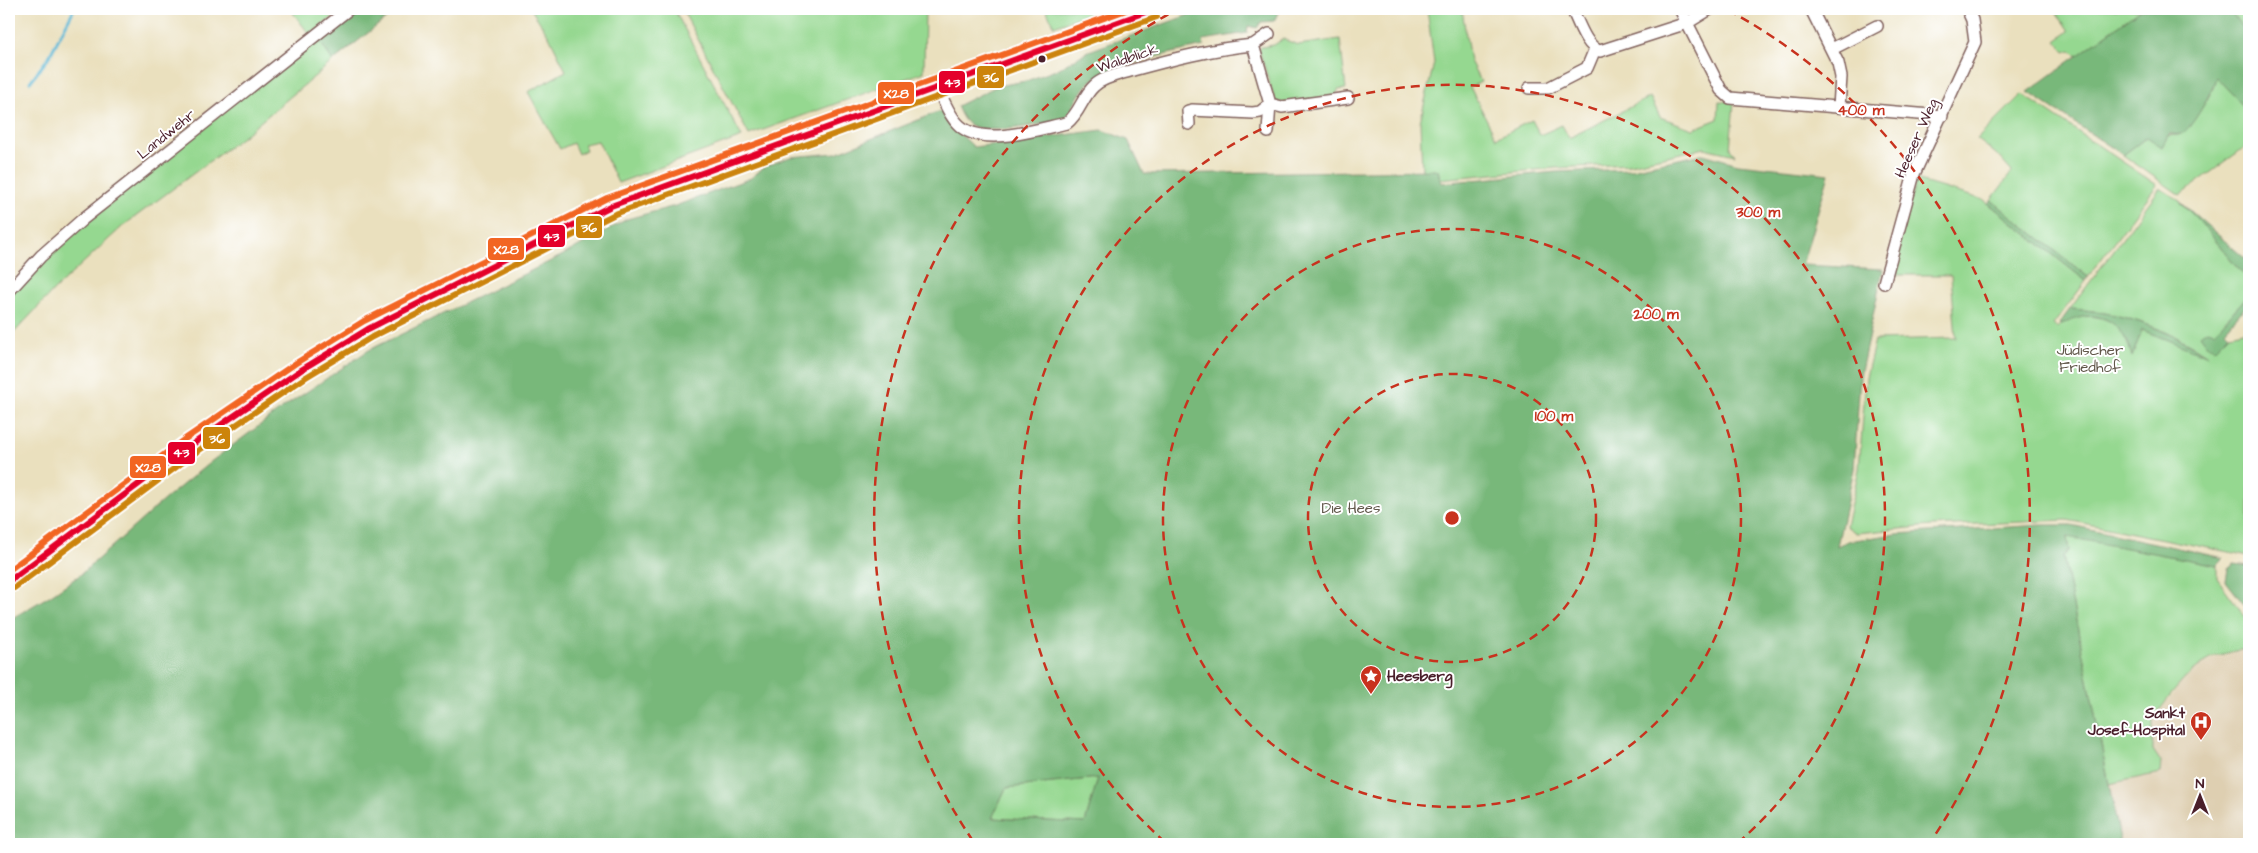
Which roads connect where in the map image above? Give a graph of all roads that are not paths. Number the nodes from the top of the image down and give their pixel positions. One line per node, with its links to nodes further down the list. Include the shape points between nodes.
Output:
1 (348, 9): 23 (street, Landwehr, via 83,219)
2 (1154, 9): 14 (main road)
3 (1572, 9): 12 (street)
4 (1680, 9): 8 (street)
5 (1710, 9): 8 (street)
6 (1811, 9): 13 (street)
7 (1967, 9): 19 (street, Heeser Weg, via 1975,42)
8 (1687, 24): 12 (street, via 1611,49); 18 (street, via 1721,90 1730,98)
9 (1877, 26): 13 (street)
10 (1269, 34): 11 (street, Waldblick)
11 (1253, 45): 14 (street, Waldblick, via 1182,56 1113,76 1095,84 1075,117 1067,123 988,137 968,132 956,123); 17 (street)
12 (1595, 49): 15 (street, via 1587,68 1548,88)
13 (1832, 49): 18 (street, via 1841,77)
14 (937, 86): 24 (main road, via 611,206 368,329 190,446)
15 (1529, 88)
16 (1348, 98): 17 (street, via 1282,107)
17 (1270, 104): 20 (street, via 1253,113 1192,110 1188,111); 21 (street)
18 (1839, 107): 19 (street)
19 (1942, 116): 22 (street, Heeser Weg, via 1914,174)
20 (1189, 124)
21 (1268, 132)
22 (1884, 283)
23 (9, 291)
24 (9, 581)

